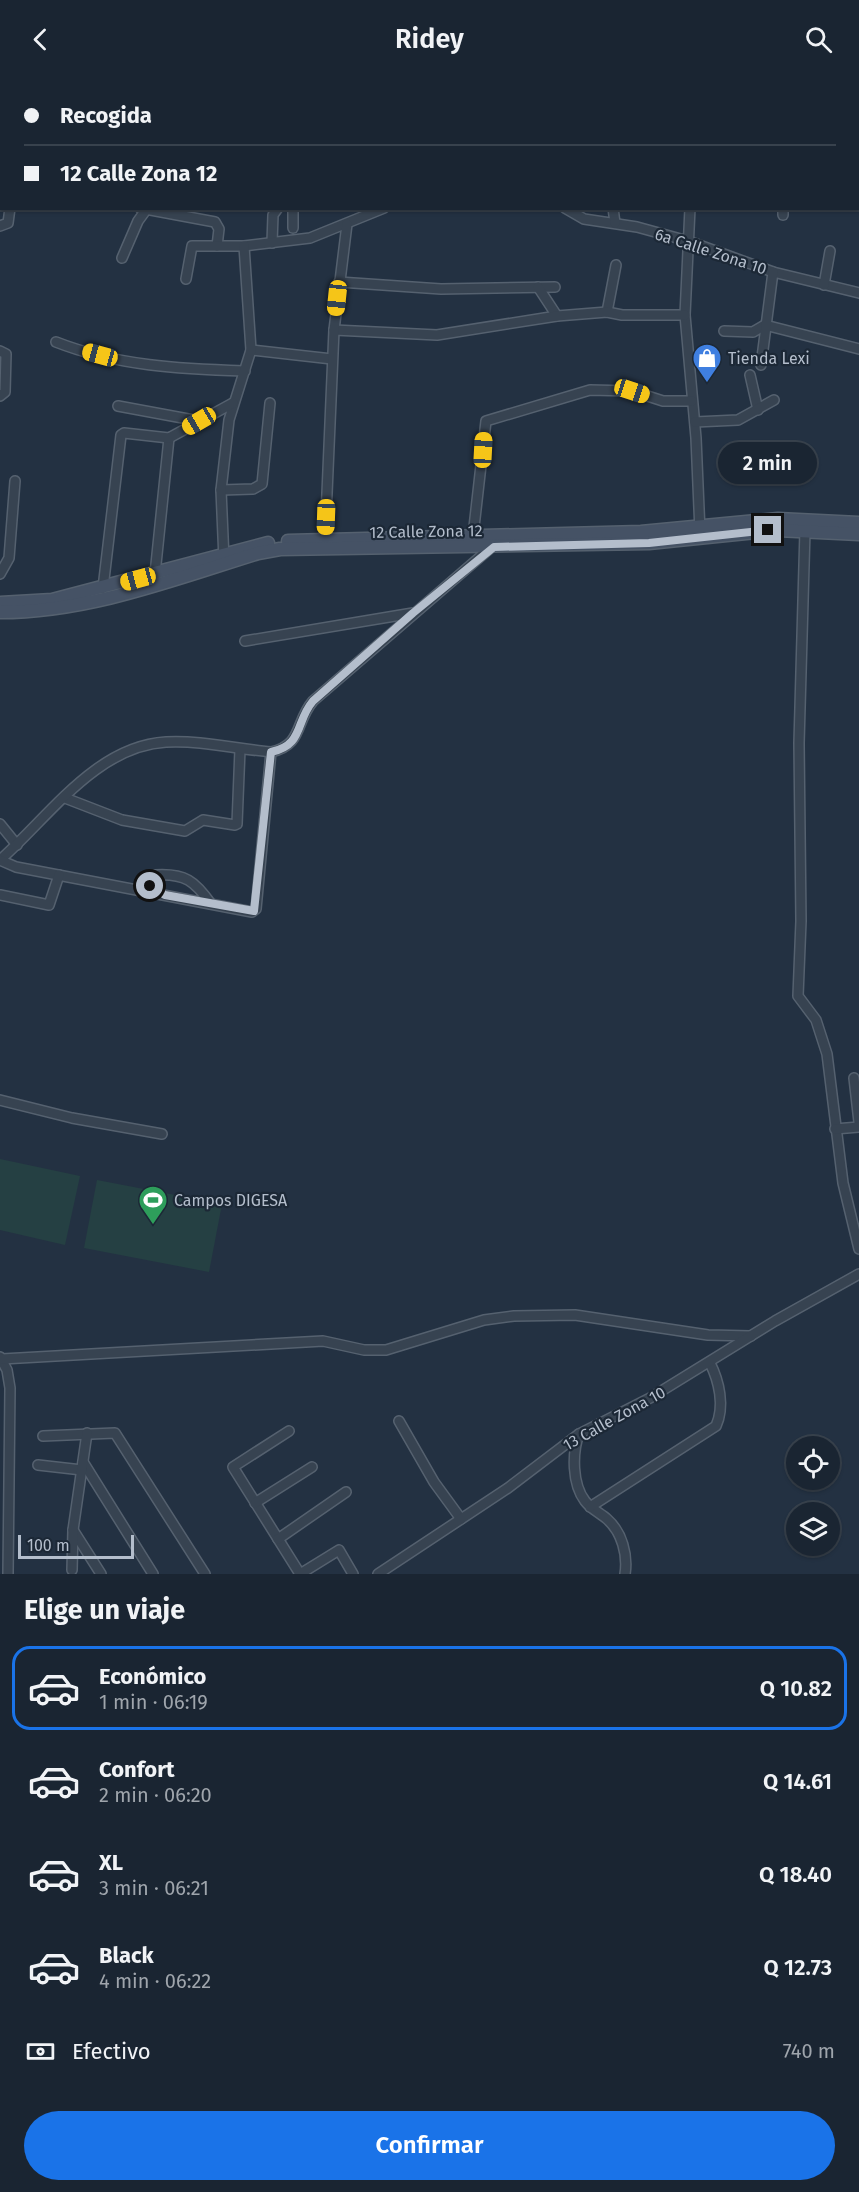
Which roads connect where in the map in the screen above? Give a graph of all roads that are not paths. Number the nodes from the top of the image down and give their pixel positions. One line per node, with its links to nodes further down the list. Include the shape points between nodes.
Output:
1 (9, 210): 12 (street)
2 (143, 210): 19 (street)
3 (149, 210): 16 (street, via 215,222 219,229)
4 (276, 210): 15 (street)
5 (293, 210): 13 (street)
6 (379, 210): 10 (street)
7 (568, 210): 11 (street, 6a Calle Zona 10, via 584,219)
8 (613, 210): 11 (street)
9 (690, 210): 14 (street)
10 (347, 224): 15 (street, via 310,238); 23 (street)
11 (615, 224): 14 (street, 6a Calle Zona 10)
12 (3, 226)
13 (293, 228)
14 (688, 241): 21 (street, 6a Calle Zona 10); 29 (street)
15 (272, 243): 17 (street)
16 (218, 246): 17 (street); 22 (street, via 190,247)
17 (244, 246): 36 (street)
18 (830, 251): 24 (street)
19 (122, 258)
20 (616, 265): 28 (street)
21 (773, 272): 24 (street, 6a Calle Zona 10); 31 (street)
22 (186, 279)
23 (339, 282): 25 (street, via 441,289); 32 (street)
24 (824, 285): 27 (street, 6a Calle Zona 10)
25 (538, 287): 26 (street); 30 (street)
26 (555, 287)
27 (859, 293)
28 (607, 312): 29 (street); 30 (street)
29 (685, 315): 44 (street)
30 (558, 316): 32 (street, via 437,335)
31 (765, 325): 33 (street, via 753,332); 35 (street); 39 (street)
32 (334, 330): 38 (street)
33 (724, 331)
34 (56, 342): 40 (street, via 161,368)
35 (859, 349)
36 (251, 350): 38 (street); 40 (street)
37 (0, 351): 42 (street, via 8,360 5,392)
38 (332, 359): 59 (street)
39 (761, 365)
40 (245, 371): 45 (street)
41 (750, 375): 48 (street)
42 (0, 396)
43 (774, 400): 48 (street)
44 (692, 401): 50 (street); 58 (street, via 663,401 632,391 590,390 486,421)
45 (233, 403): 49 (street); 53 (street)
46 (270, 403): 53 (street, via 262,484 254,489)
47 (118, 406): 49 (street)
48 (758, 410): 50 (street, via 738,420)
49 (199, 421): 51 (street)
50 (694, 422): 56 (street)
51 (169, 438): 63 (street); 64 (street, via 121,435)
52 (15, 481): 62 (street, via 8,562)
53 (221, 490): 61 (street)
54 (859, 523): 56 (street, 12 Calle Zona 12, via 778,519)
55 (805, 530): 56 (street, 12 Calle Zona 12); 57 (street, 12 Calle Zona 12); 82 (street, via 798,996 821,1032)
56 (700, 532): 60 (street, 12 Calle Zona 12, via 649,543)
57 (859, 534)
58 (473, 536): 59 (street, 12 Calle Zona 12); 60 (street, 12 Calle Zona 12)
59 (325, 540): 61 (street, 12 Calle Zona 12, via 278,541)
60 (494, 541): 61 (street, 12 Calle Zona 12, via 280,549); 67 (street)
61 (224, 559): 63 (street, 12 Calle Zona 12); 66 (street, 12 Calle Zona 12, via 109,599 34,612)
62 (0, 574)
63 (155, 574): 64 (street, 12 Calle Zona 12)
64 (103, 588): 65 (street, 12 Calle Zona 12, via 52,600)
65 (0, 603)
66 (0, 612)
67 (413, 613): 68 (street); 70 (street, via 313,701 291,744)
68 (245, 641)
69 (240, 749): 70 (street); 71 (street, via 168,742 139,747 105,761); 71 (street, via 235,825 202,820 185,831 122,820)
70 (271, 752): 77 (street, via 256,909 252,912)
71 (65, 798): 73 (street)
72 (0, 824): 73 (street)
73 (17, 845): 74 (street, via 0,860)
74 (59, 875): 75 (street, via 49,905); 76 (street)
75 (0, 895)
76 (165, 895): 77 (street); 77 (street, via 150,886 149,880 155,875 196,883)
77 (211, 904)
78 (854, 1078): 80 (street)
79 (0, 1100): 83 (street)
80 (859, 1122)
81 (859, 1127): 82 (street)
82 (835, 1129): 84 (street)
83 (162, 1134)
84 (858, 1245)
85 (859, 1274): 86 (street, 13 Calle Zona 10)
86 (751, 1336): 87 (street, via 692,1333 585,1316 513,1316 467,1324 386,1350 364,1350 323,1341); 88 (street, 13 Calle Zona 10)
87 (1, 1357): 104 (street, via 10,1388)
88 (710, 1363): 92 (street, 13 Calle Zona 10); 99 (street, via 720,1393 716,1426)
89 (399, 1421): 100 (street, via 434,1482)
90 (289, 1431): 98 (street, via 233,1467)
91 (87, 1433): 93 (street); 95 (street); 107 (street, via 116,1435)
92 (579, 1434): 99 (street, via 576,1475); 100 (street, 13 Calle Zona 10)
93 (43, 1436)
94 (38, 1465): 95 (street)
95 (82, 1466): 101 (street); 106 (street)
96 (312, 1467): 98 (street)
97 (346, 1492): 102 (street)
98 (255, 1503): 102 (street)
99 (590, 1507): 110 (street, via 615,1528 625,1552)
100 (461, 1519): 109 (street, 13 Calle Zona 10)
101 (73, 1530): 103 (street); 105 (street)
102 (278, 1539): 108 (street, via 300,1574 339,1550)
103 (72, 1570)
104 (8, 1574)
105 (101, 1574)
106 (153, 1574)
107 (205, 1574)
108 (353, 1574)
109 (378, 1574)
110 (625, 1574)

